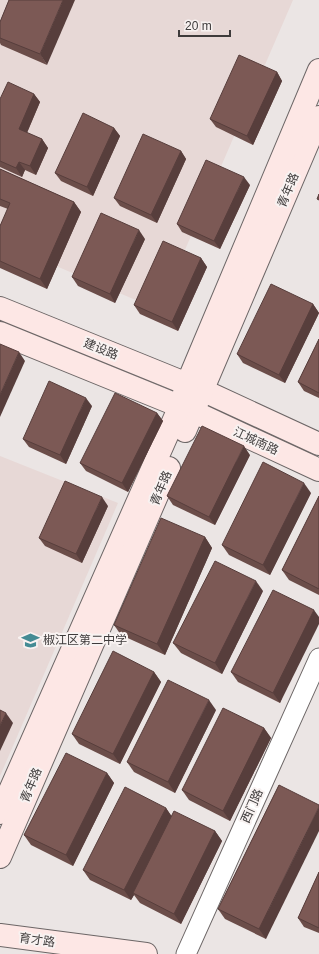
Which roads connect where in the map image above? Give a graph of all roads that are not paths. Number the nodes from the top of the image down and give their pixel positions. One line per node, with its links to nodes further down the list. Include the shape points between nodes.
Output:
1 (319, 70): 5 (main road)
2 (319, 117): 5 (main road, 青年路)
3 (0, 308): 5 (main road, 建设路)
4 (0, 333): 6 (main road, 建设路)
5 (195, 387): 6 (main road, 青年路); 7 (main road, 江城南路)
6 (187, 409): 8 (main road, 江城南路); 10 (main road); 11 (main road, 青年路)
7 (319, 444)
8 (319, 470)
9 (319, 658): 14 (street, 西门路)
10 (0, 813)
11 (0, 857)
12 (0, 935): 13 (main road, 育才路)
13 (146, 954)
14 (186, 954)

